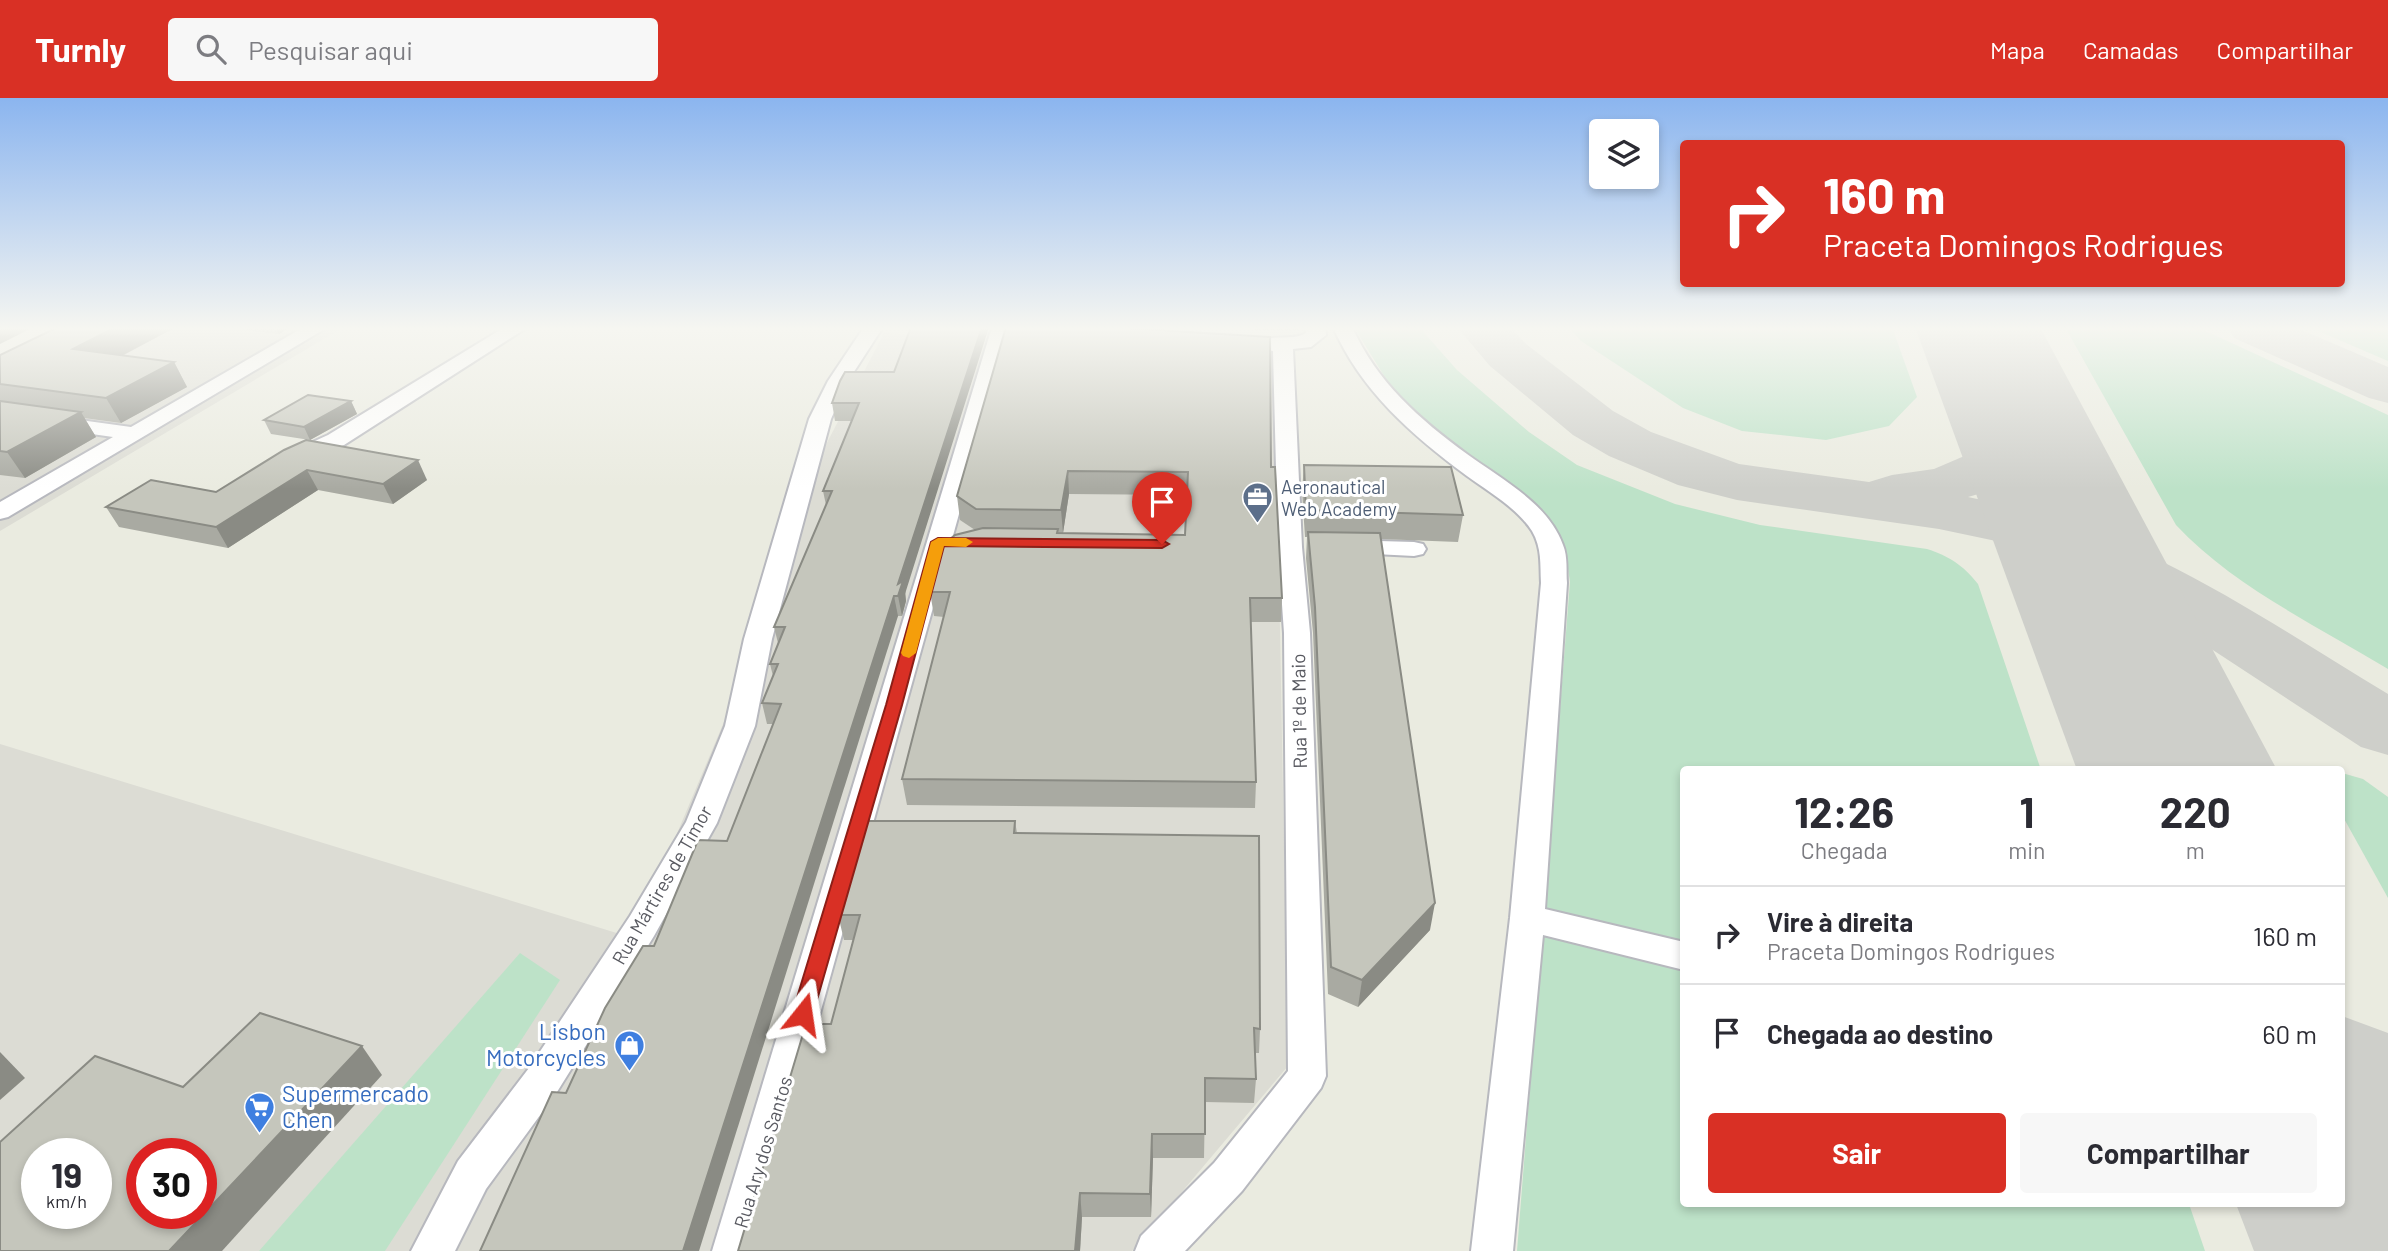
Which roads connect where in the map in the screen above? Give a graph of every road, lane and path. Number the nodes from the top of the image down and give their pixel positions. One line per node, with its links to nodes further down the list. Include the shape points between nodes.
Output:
1 (226, 381): 8 (street)
2 (432, 381): 9 (street, via 337,440)
3 (839, 381): 15 (street, Rua Mártires de Timor, via 820,419 758,639 740,726 701,822 642,926 543,1080 472,1175)
4 (991, 381): 16 (street, Rua Ary dos Santos, via 952,542 894,705)
5 (1284, 381): 11 (street, Rua 1º de Maio)
6 (1375, 381): 13 (street, via 1396,407 1438,443 1523,506 1552,547 1554,583)
7 (0, 415): 8 (street)
8 (135, 434): 10 (street)
9 (274, 468)
10 (0, 512)
11 (1290, 547): 12 (street); 17 (street, Rua 1º de Maio, via 1297,633 1307,1076 1228,1177)
12 (1414, 549)
13 (1527, 918): 14 (street); 18 (street)
14 (1680, 955)
15 (432, 1251)
16 (733, 1251)
17 (1156, 1251)
18 (1492, 1251)

